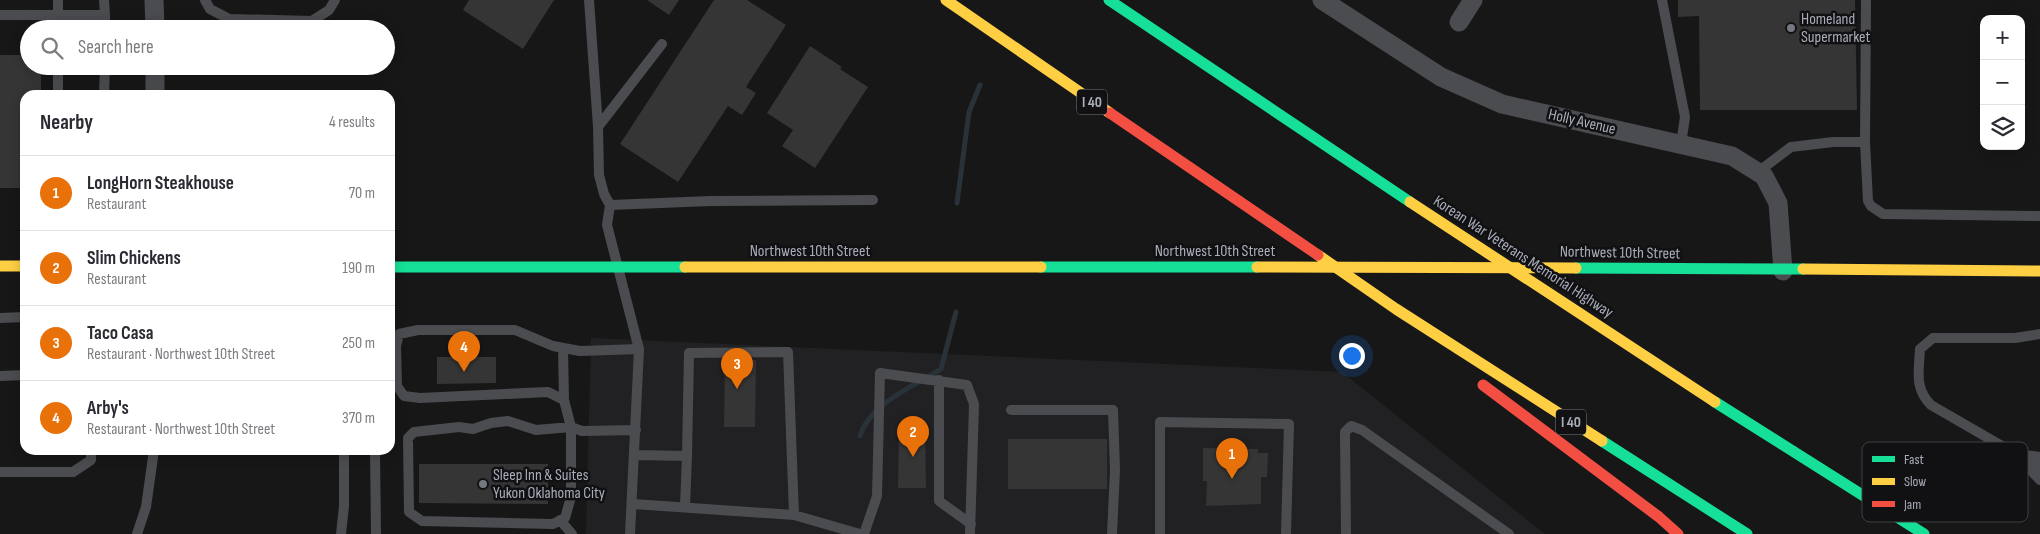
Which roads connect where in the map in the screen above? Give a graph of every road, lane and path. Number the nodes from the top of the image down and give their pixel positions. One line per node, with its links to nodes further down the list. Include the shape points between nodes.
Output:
1 (58, 0): 14 (lane)
2 (104, 0): 15 (lane)
3 (154, 0): 18 (street)
4 (205, 0): 19 (lane, via 210,9 229,19)
5 (335, 0): 20 (lane, via 329,10)
6 (589, 0): 29 (lane)
7 (946, 0): 42 (main road, I 40)
8 (1109, 0): 69 (main road, Korean War Veterans Memorial Highway, via 1227,82 1595,325)
9 (1322, 0): 31 (street, Holly Avenue, via 1440,77 1502,104)
10 (1473, 0): 21 (street)
11 (1662, 0): 31 (lane, via 1685,117)
12 (1866, 0): 30 (lane)
13 (0, 14): 14 (lane)
14 (58, 14): 15 (lane); 16 (lane)
15 (105, 14): 17 (lane)
16 (58, 20)
17 (105, 20)
18 (155, 20)
19 (270, 20)
20 (314, 20)
21 (1459, 22)
22 (662, 44): 29 (lane)
23 (58, 75): 26 (lane)
24 (105, 75): 27 (lane)
25 (155, 75): 28 (street)
26 (58, 90)
27 (104, 90)
28 (156, 90)
29 (598, 127): 34 (lane, via 599,174)
30 (1865, 142): 32 (lane, via 1833,142 1791,148); 35 (lane, via 1868,201 1883,214)
31 (1681, 144): 32 (street, Holly Avenue, via 1732,156)
32 (1758, 172): 40 (street, Holly Avenue, via 1764,176 1778,203)
33 (873, 200): 34 (lane, via 711,200)
34 (610, 205): 36 (lane, via 607,225)
35 (2040, 216)
36 (618, 265): 39 (main road, Northwest 10th Street); 40 (main road, Northwest 10th Street, bridge); 47 (lane)
37 (0, 266): 38 (main road)
38 (20, 266)
39 (395, 267)
40 (1783, 271): 41 (main road, Northwest 10th Street)
41 (2040, 271)
42 (1396, 309): 48 (main road); 89 (main road, I 40)
43 (20, 317): 44 (lane)
44 (0, 318)
45 (2040, 334): 57 (lane, via 2015,338 1933,338 1920,349 1922,396 1931,405)
46 (563, 348): 47 (lane, via 580,351); 53 (lane); 53 (lane, via 515,330 418,330 399,334 396,346 397,386 404,396 548,392)
47 (638, 349): 56 (lane)
48 (1447, 356)
49 (20, 375): 51 (lane)
50 (1470, 375): 88 (main road)
51 (0, 376)
52 (939, 380): 75 (lane, via 939,501); 75 (lane, via 967,385 974,404); 82 (lane, via 880,373 877,496)
53 (564, 400): 55 (lane)
54 (1012, 410): 83 (lane, via 1113,410)
55 (571, 427): 56 (lane, via 582,431); 73 (lane, via 571,497 565,518); 73 (lane, via 536,430 508,421 473,429 459,427 414,432 408,438 409,512 422,521 554,524)
56 (636, 430): 62 (lane)
57 (1994, 442)
58 (91, 455): 67 (lane, via 91,460 73,472)
59 (153, 455): 76 (lane, via 146,507)
60 (344, 455): 77 (lane)
61 (375, 455): 78 (lane)
62 (635, 455): 63 (lane); 70 (lane)
63 (686, 456): 71 (lane); 72 (lane, via 689,353 788,352)
64 (2028, 461): 66 (lane)
65 (2028, 468): 68 (lane)
66 (2040, 468)
67 (0, 472)
68 (2040, 480)
69 (1862, 496)
70 (633, 504): 71 (lane); 80 (lane)
71 (685, 507): 72 (lane)
72 (794, 515): 81 (lane)
73 (560, 520): 79 (lane)
74 (1905, 522): 90 (main road, Korean War Veterans Memorial Highway)
75 (970, 529)
76 (137, 534)
77 (341, 534)
78 (376, 534)
79 (572, 534)
80 (630, 534)
81 (860, 534)
82 (864, 534)
83 (1112, 534)
84 (1160, 534): 85 (lane, via 1160,422 1289,424)
85 (1286, 534)
86 (1346, 534): 87 (lane, via 1345,432 1351,426 1362,430)
87 (1509, 534)
88 (1678, 534)
89 (1747, 534)
90 (1924, 534)

